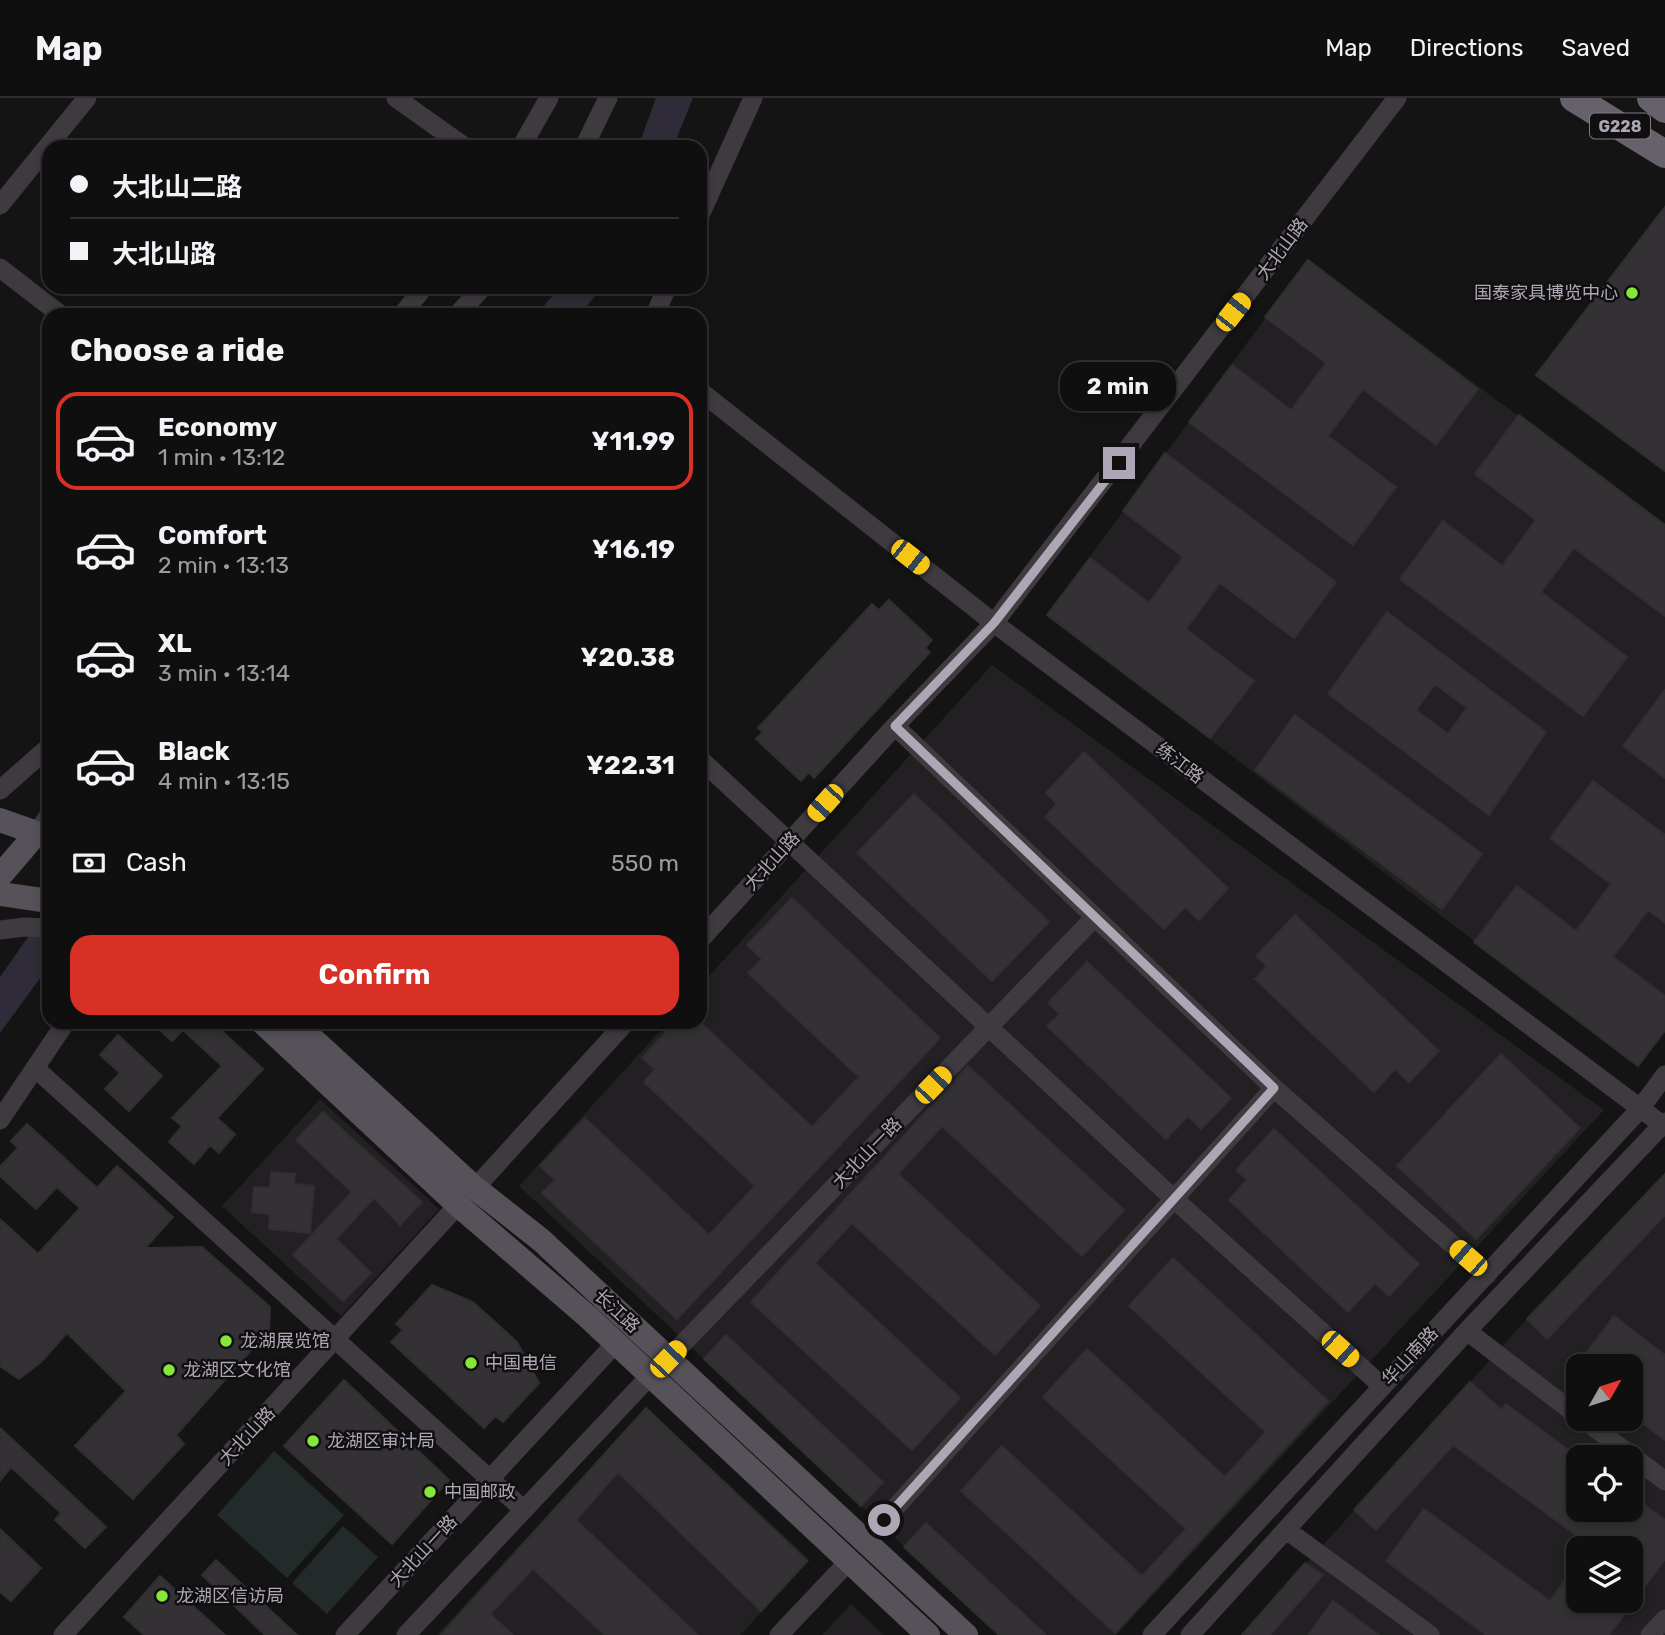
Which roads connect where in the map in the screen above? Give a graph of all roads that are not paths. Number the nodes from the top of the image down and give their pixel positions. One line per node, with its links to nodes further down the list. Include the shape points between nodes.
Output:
1 (87, 98): 10 (street)
2 (396, 98): 11 (street)
3 (548, 98): 12 (street)
4 (608, 98): 13 (street)
5 (753, 98): 16 (street)
6 (1397, 98): 25 (street, 大北山路)
7 (1574, 98): 15 (highway, G228)
8 (1651, 98): 9 (highway, G228)
9 (1665, 109)
10 (53, 140)
11 (455, 140)
12 (525, 140)
13 (587, 140)
14 (42, 153): 17 (street)
15 (1665, 154)
16 (707, 200)
17 (0, 205)
18 (0, 268): 21 (street)
19 (418, 294): 22 (street)
20 (476, 294): 23 (street)
21 (52, 308)
22 (408, 308)
23 (464, 308)
24 (707, 397): 25 (street, 练江路)
25 (994, 623): 26 (street, 大北山路); 47 (street, 练江路)
26 (895, 726): 32 (street, 大北山路); 35 (street)
27 (42, 753): 29 (street)
28 (707, 765): 32 (street)
29 (0, 790)
30 (0, 820): 31 (main road)
31 (38, 835): 33 (main road)
32 (790, 841): 38 (street, 大北山路); 39 (street)
33 (1, 881): 34 (main road)
34 (42, 898)
35 (1095, 917): 39 (street, 大北山一路); 46 (street)
36 (42, 927): 37 (street)
37 (0, 930)
38 (707, 932)
39 (990, 1026): 51 (street); 57 (street, 大北山一路)
40 (61, 1029): 44 (street)
41 (269, 1029): 52 (main road, 长江路)
42 (303, 1029): 50 (main road, 长江路)
43 (620, 1029): 50 (street)
44 (36, 1068): 48 (street); 55 (street)
45 (1665, 1075): 47 (street, 华山南路)
46 (1274, 1088): 51 (street); 53 (street)
47 (1639, 1110): 49 (street, 练江路); 53 (street, 华山南路)
48 (0, 1120)
49 (1664, 1125): 54 (street, 华山南路)
50 (475, 1188): 57 (main road, 长江路, via 541,1240)
51 (1174, 1199): 59 (street); 66 (street)
52 (458, 1205): 55 (street, 大北山路); 56 (main road, 长江路)
53 (1487, 1275): 59 (street, 华山南路)
54 (1467, 1331): 60 (street); 65 (street, 华山南路)
55 (337, 1338): 62 (street); 69 (street, 大北山路)
56 (615, 1344): 58 (main road, 长江路); 62 (street, 大北山一路)
57 (668, 1359): 66 (main road, 长江路)
58 (649, 1377): 64 (street); 67 (main road, 长江路)
59 (1382, 1386): 75 (street, 华山南路)
60 (1566, 1407)
61 (1600, 1432): 63 (street)
62 (490, 1479): 64 (street); 70 (street, 大北山一路)
63 (1665, 1481)
64 (524, 1510): 71 (street)
65 (1288, 1531): 76 (street, 华山南路); 77 (street)
66 (866, 1540): 74 (main road, 长江路)
67 (850, 1560): 72 (street); 73 (main road, 长江路)
68 (1665, 1619): 78 (street)
69 (63, 1635)
70 (345, 1635)
71 (406, 1635)
72 (779, 1635)
73 (928, 1635)
74 (966, 1635)
75 (1152, 1635)
76 (1190, 1635)
77 (1430, 1635)
78 (1650, 1635)

